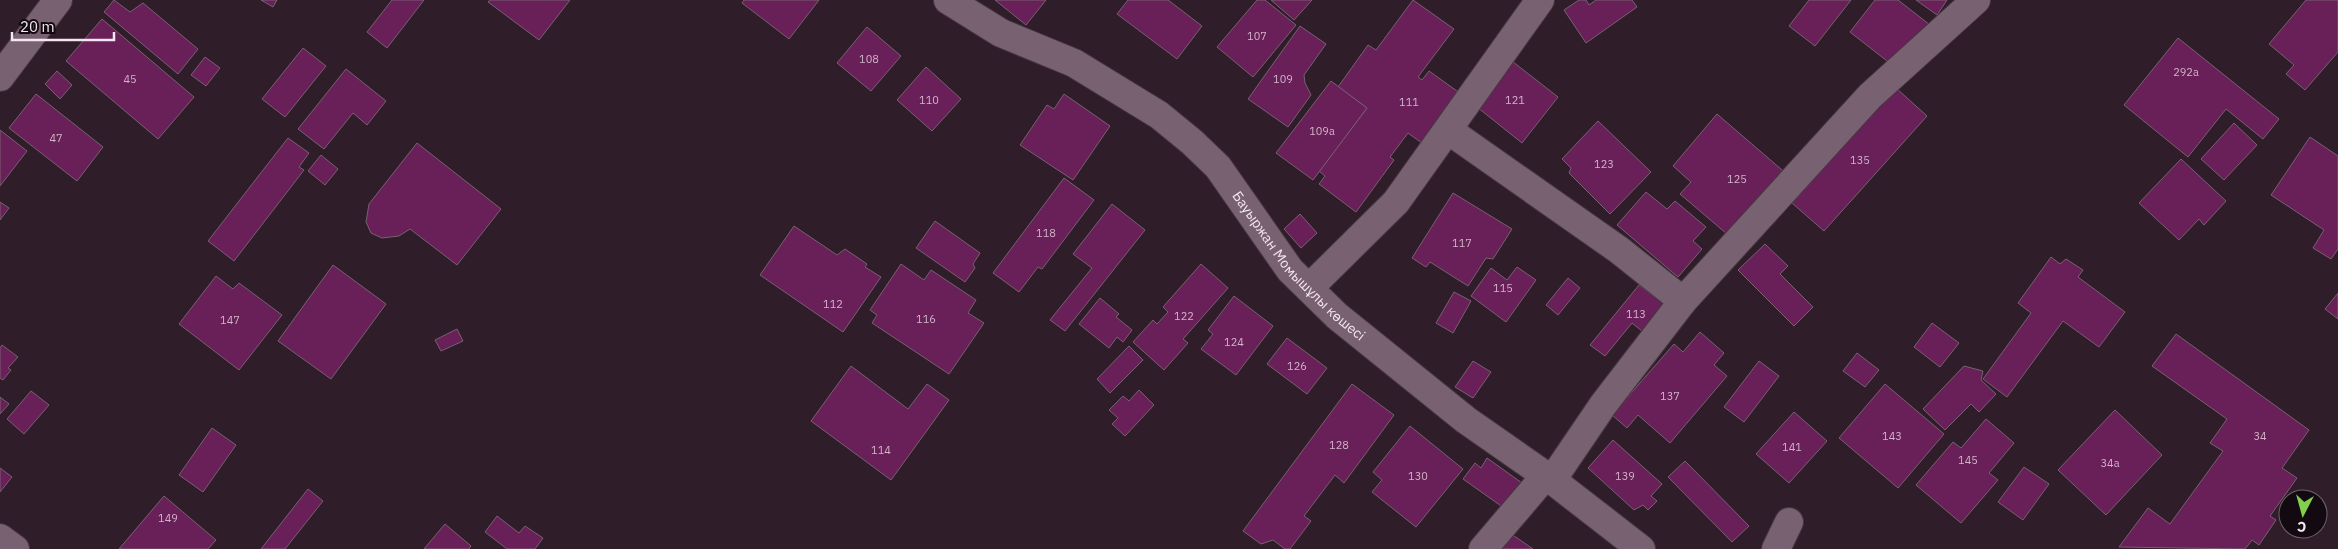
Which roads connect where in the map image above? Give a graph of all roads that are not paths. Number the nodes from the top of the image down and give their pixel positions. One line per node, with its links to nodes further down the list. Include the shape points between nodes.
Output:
1 (58, 0): 5 (street)
2 (948, 0): 7 (street, Бауыржан Момышұлы көшесі, via 1001,33 1074,63 1159,115 1218,167 1290,270)
3 (1540, 0): 6 (street)
4 (1976, 0): 8 (street, via 1870,96)
5 (0, 77)
6 (1448, 130): 7 (street, via 1396,202); 8 (street, via 1619,250)
7 (1309, 288): 9 (street, Бауыржан Момышұлы көшесі, via 1336,316 1466,420)
8 (1684, 301): 9 (street)
9 (1549, 477): 13 (street); 14 (street, Бауыржан Момышұлы көшесі)
10 (1789, 522): 15 (street)
11 (0, 538): 12 (street)
12 (15, 549)
13 (1483, 549)
14 (1641, 549)
15 (1776, 549)

